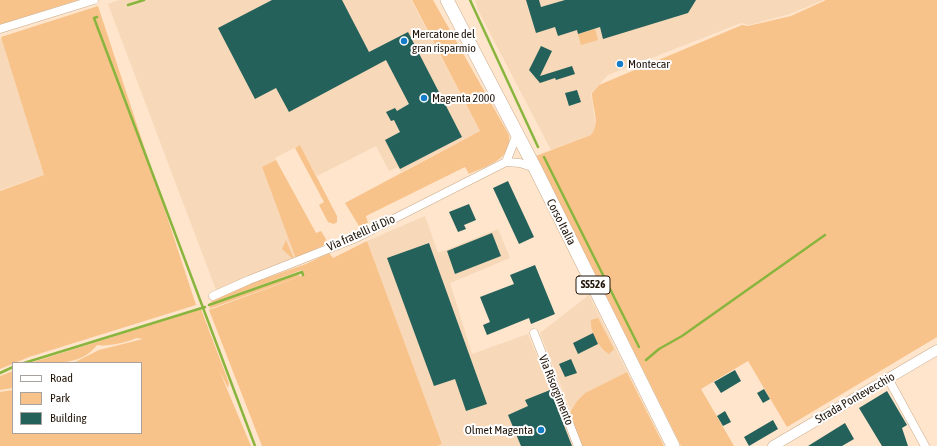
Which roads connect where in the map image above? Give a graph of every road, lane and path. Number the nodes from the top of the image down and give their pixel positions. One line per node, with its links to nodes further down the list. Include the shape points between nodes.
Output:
1 (94, 0): 3 (street)
2 (447, 0): 4 (main road, Corso Italia / SS526)
3 (0, 29)
4 (517, 134): 5 (street); 6 (main road, Corso Italia / SS526)
5 (506, 162): 6 (street); 7 (street, Via fratelli di Dio, via 356,238)
6 (535, 168): 12 (main road, Corso Italia / SS526)
7 (213, 296)
8 (534, 334): 11 (street, Via Risorgimento)
9 (937, 350): 10 (street, Strada Pontevecchio)
10 (887, 379): 13 (street, Strada Pontevecchio); 14 (street)
11 (578, 446)
12 (673, 446)
13 (773, 446)
14 (925, 446)

